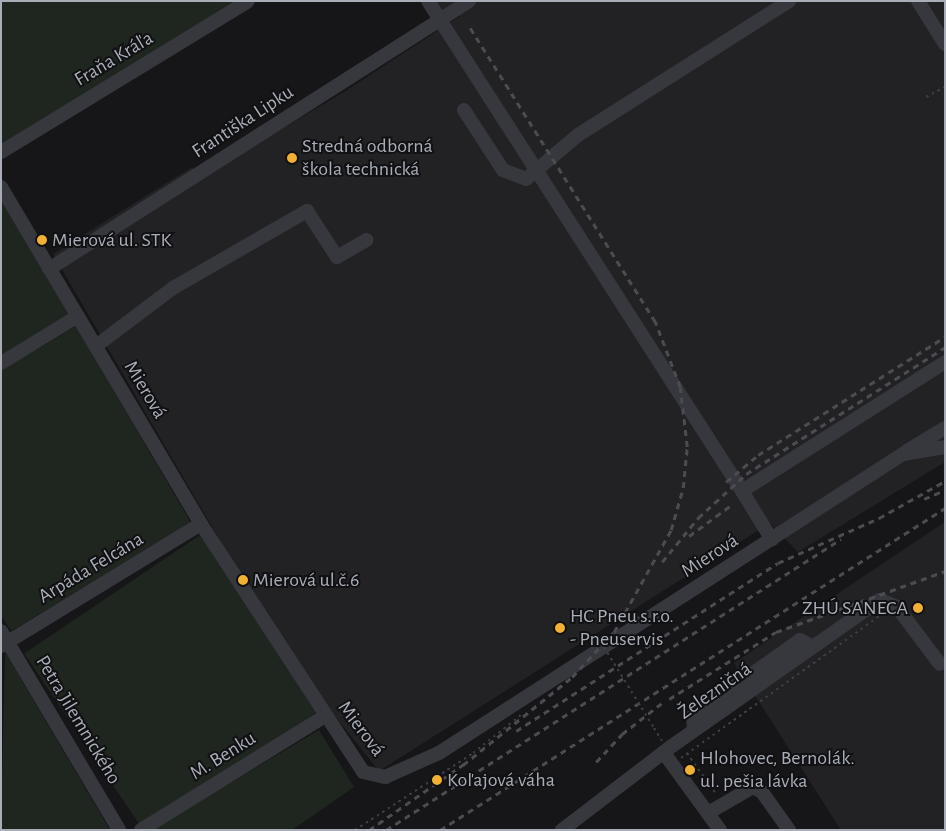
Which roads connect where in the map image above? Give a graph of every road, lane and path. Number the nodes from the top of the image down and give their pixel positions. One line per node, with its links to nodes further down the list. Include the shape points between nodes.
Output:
1 (248, 1): 11 (street, Fraňa Kráľa)
2 (428, 1): 6 (street)
3 (469, 1): 6 (street, Františka Lipku)
4 (789, 1): 12 (street, via 578,135)
5 (918, 1): 7 (street)
6 (440, 20): 12 (street); 15 (street, Františka Lipku)
7 (945, 44)
8 (945, 87): 9 (path)
9 (926, 97)
10 (464, 110): 12 (street, via 503,170 526,179)
11 (1, 152)
12 (538, 169): 23 (street)
13 (1, 187): 15 (street, Mierová)
14 (366, 240): 17 (street, via 337,258 307,211 189,278)
15 (50, 269): 16 (street, Mierová)
16 (78, 316): 17 (street, Mierová); 19 (street)
17 (96, 346): 24 (street, Mierová)
18 (945, 362): 23 (street)
19 (1, 363)
20 (945, 428): 22 (street, Mierová)
21 (945, 447): 22 (street)
22 (903, 454): 25 (street, Mierová)
23 (742, 491): 25 (street)
24 (201, 524): 28 (street, Arpáda Felcána); 31 (street, Mierová)
25 (772, 540): 31 (street, Mierová, via 439,754 390,775 363,772)
26 (891, 609): 29 (street); 32 (street, Železničná, via 880,600); 33 (path)
27 (597, 636): 32 (path, bridge)
28 (3, 639): 36 (street, Petra Jilemnického)
29 (943, 666)
30 (528, 709): 38 (path, via 424,786)
31 (326, 716): 37 (street, M. Benku)
32 (666, 752): 33 (path); 35 (street); 39 (street, Železničná)
33 (687, 754): 34 (path)
34 (723, 803): 35 (street); 41 (street, via 752,787 762,792)
35 (708, 813): 40 (street)
36 (120, 830)
37 (141, 830)
38 (355, 830)
39 (563, 830)
40 (720, 830)
41 (789, 830)

